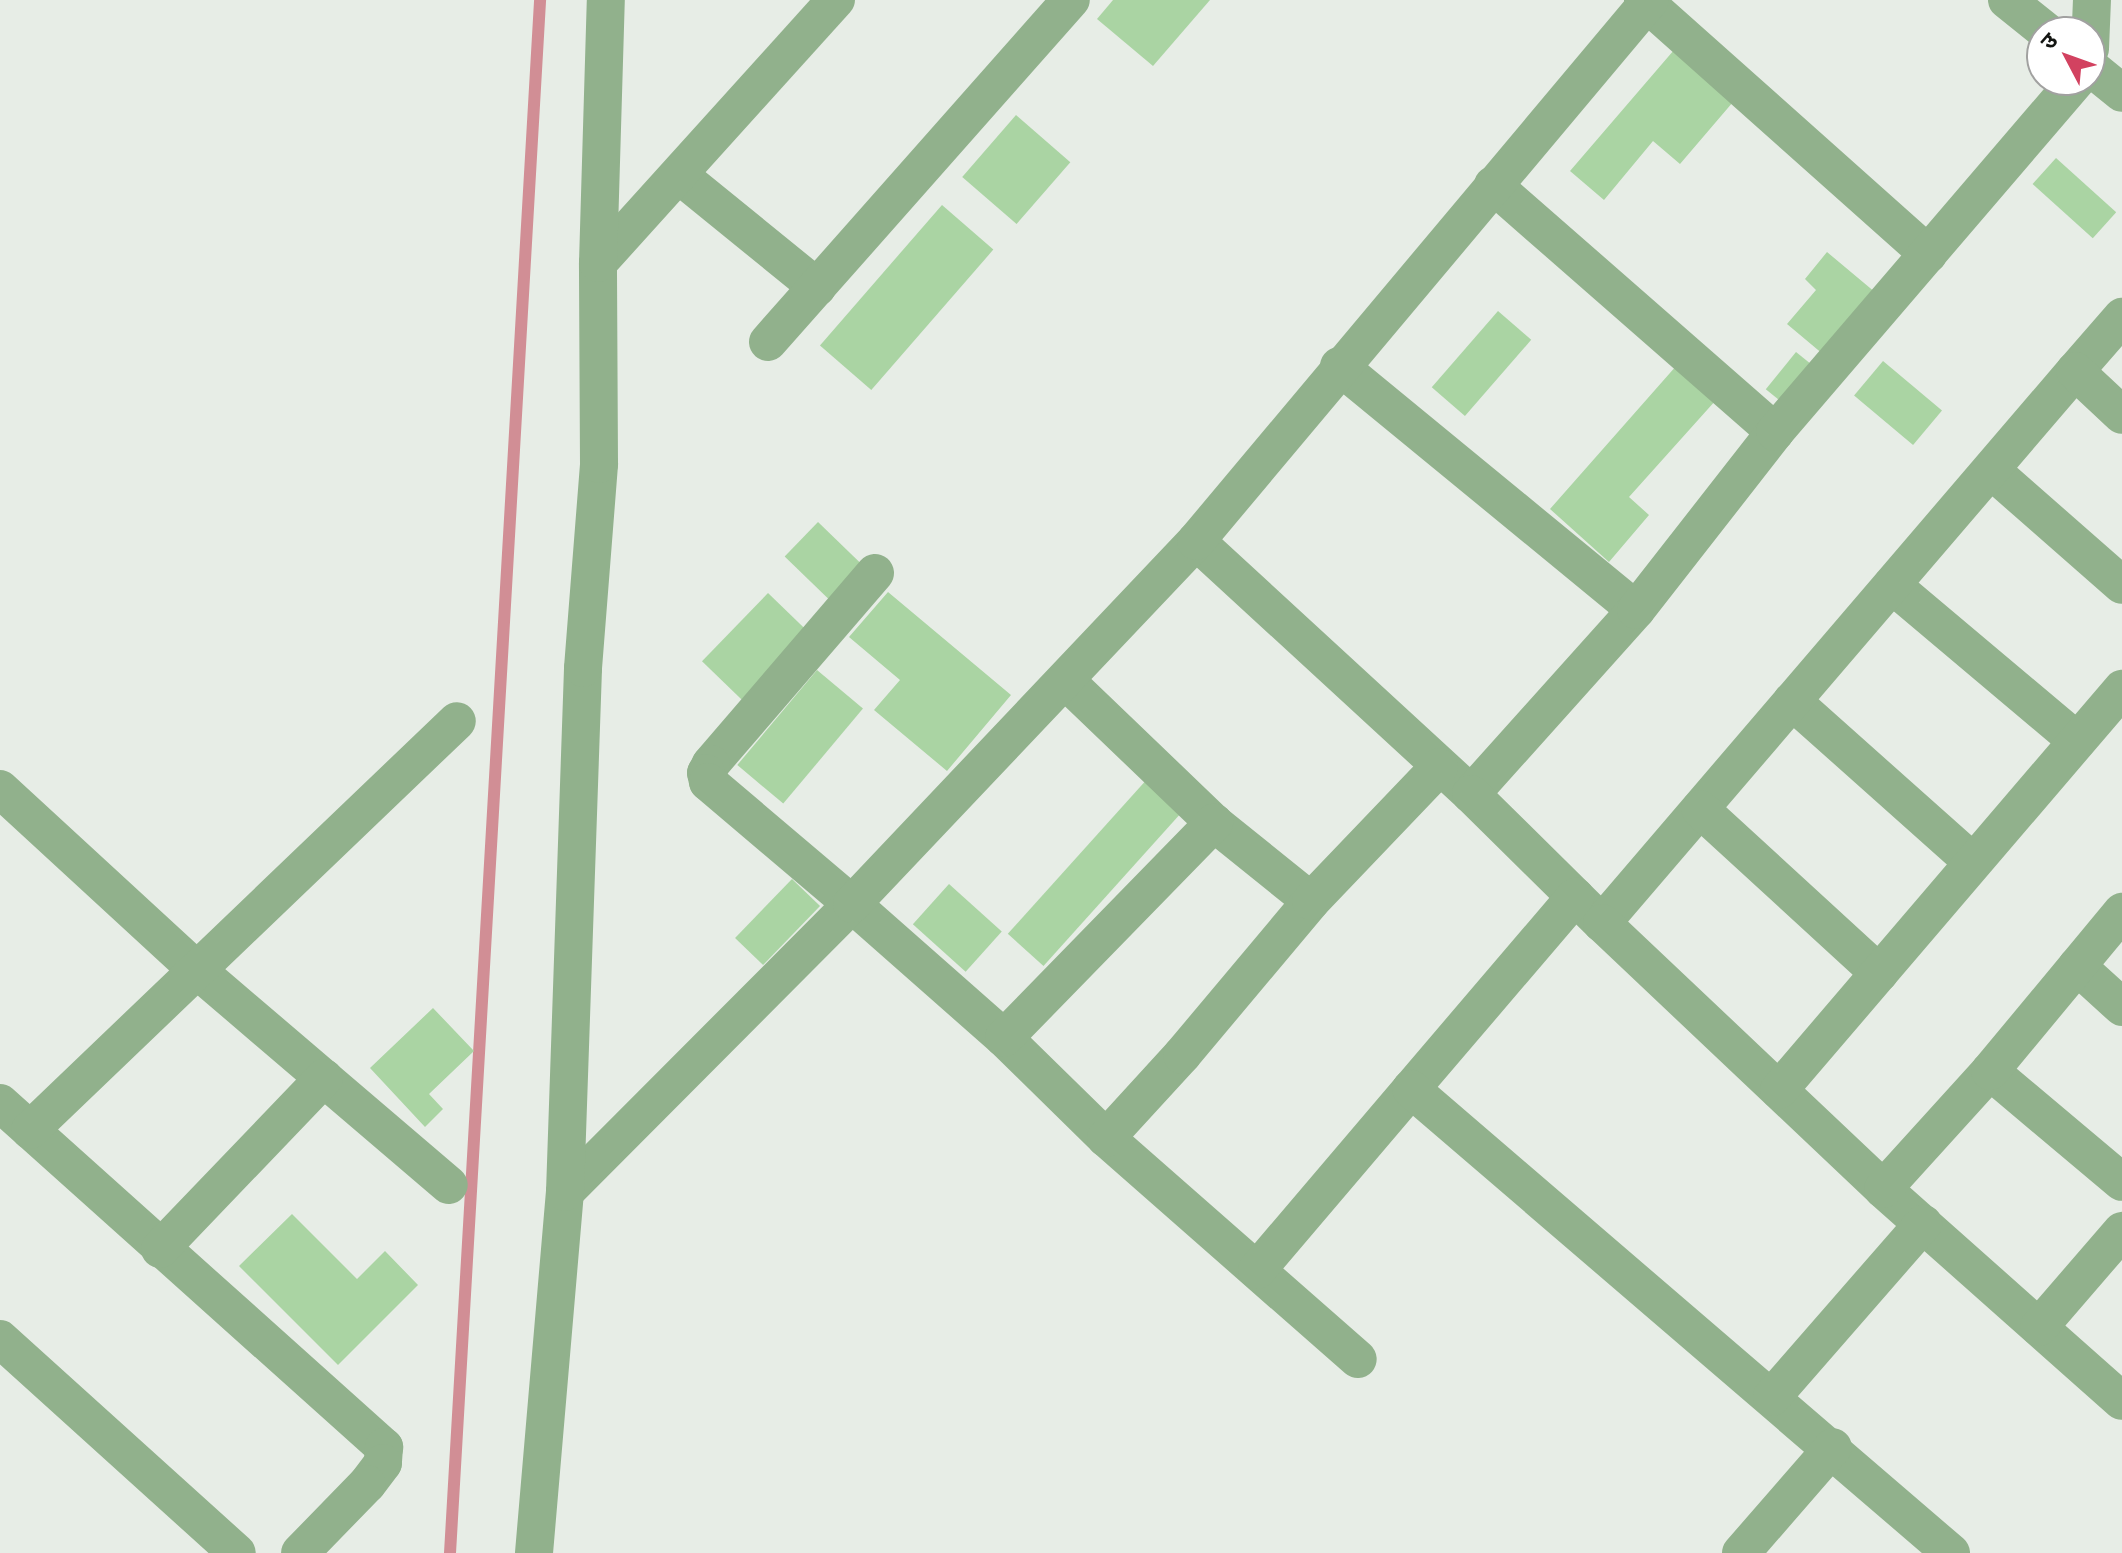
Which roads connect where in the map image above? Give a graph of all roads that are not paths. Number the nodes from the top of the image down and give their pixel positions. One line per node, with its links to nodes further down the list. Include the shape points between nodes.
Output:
1 (606, 0): 13 (street)
2 (836, 0): 10 (street)
3 (1071, 0): 14 (street)
4 (2007, 0): 6 (street)
5 (1646, 1): 11 (street); 12 (street)
6 (2027, 16)
7 (2106, 80): 8 (street)
8 (2122, 93)
9 (2063, 96): 12 (street)
10 (679, 175): 13 (street); 14 (street)
11 (1493, 185): 17 (street); 20 (street)
12 (1928, 254): 20 (street)
13 (598, 263): 57 (street, via 599,464 583,668)
14 (817, 287): 16 (street)
15 (2122, 317): 18 (street)
16 (768, 342)
17 (1339, 366): 22 (street); 26 (street)
18 (2075, 371): 19 (street); 21 (street)
19 (2122, 415)
20 (1775, 432): 26 (street)
21 (1991, 470): 24 (street); 25 (street)
22 (1196, 541): 27 (street); 32 (street)
23 (875, 573): 39 (street, via 706,773 716,791)
24 (1892, 585): 29 (street); 31 (street)
25 (2122, 585)
26 (1636, 610): 34 (street)
27 (1066, 681): 36 (street); 39 (street)
28 (2122, 689): 31 (street)
29 (1792, 701): 35 (street); 37 (street)
30 (457, 721): 43 (street)
31 (2077, 741): 37 (street)
32 (1439, 767): 34 (street); 38 (street)
33 (0, 789): 43 (street)
34 (1471, 794): 40 (street)
35 (1700, 809): 40 (street); 44 (street)
36 (1214, 823): 38 (street); 46 (street)
37 (1973, 862): 44 (street)
38 (1311, 901): 53 (street)
39 (852, 904): 46 (street); 57 (street)
40 (1589, 910): 49 (street); 50 (street)
41 (2122, 912): 42 (street)
42 (2077, 966): 45 (street); 47 (street)
43 (197, 970): 48 (street); 52 (street)
44 (1879, 973): 50 (street)
45 (2122, 1007)
46 (1004, 1038): 53 (street)
47 (1990, 1071): 54 (street); 56 (street)
48 (324, 1078): 55 (street); 60 (street)
49 (1411, 1089): 61 (street); 65 (street)
50 (1779, 1090): 56 (street)
51 (0, 1103): 52 (street)
52 (30, 1130): 60 (street)
53 (1106, 1138): 61 (street)
54 (2122, 1182)
55 (449, 1185)
56 (1883, 1189): 58 (street)
57 (565, 1192): 71 (street)
58 (1923, 1224): 62 (street); 65 (street)
59 (2122, 1231): 62 (street)
60 (160, 1249): 70 (street, via 384,1447 383,1463)
61 (1257, 1270): 64 (street)
62 (2039, 1327): 66 (street)
63 (0, 1339): 69 (street)
64 (1358, 1359)
65 (1772, 1397): 67 (street)
66 (2122, 1401)
67 (1833, 1447): 68 (street); 72 (street)
68 (1931, 1546)
69 (237, 1553)
70 (300, 1553)
71 (534, 1553)
72 (1741, 1553)

